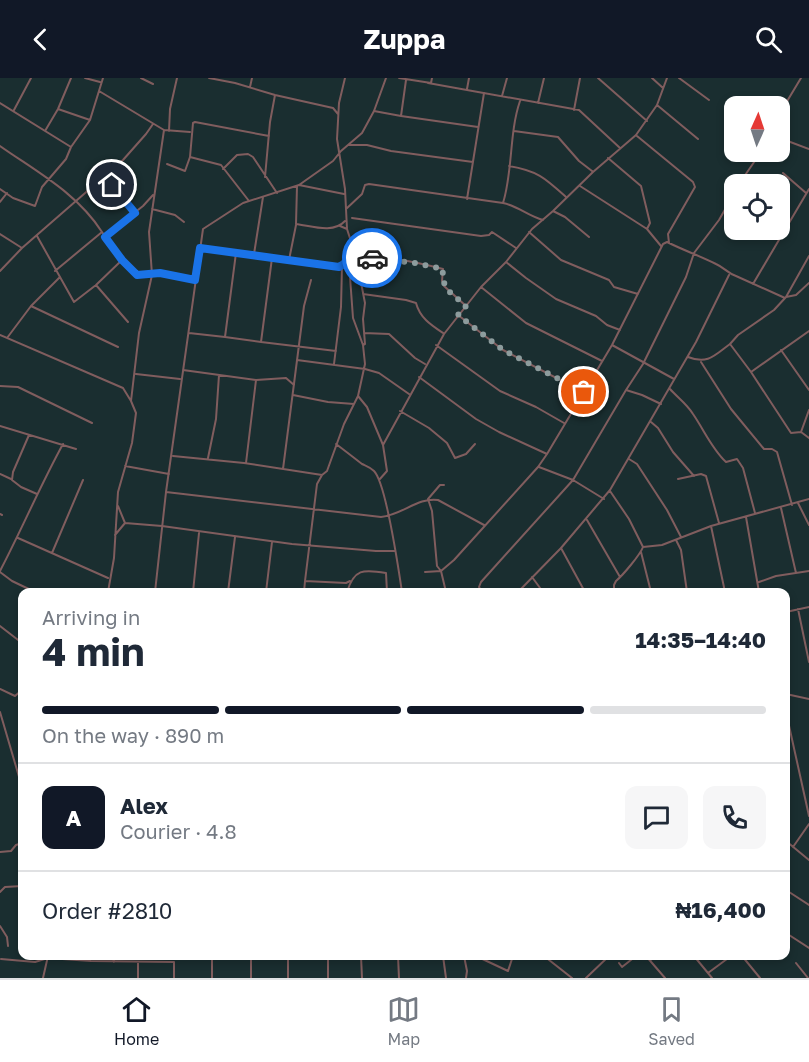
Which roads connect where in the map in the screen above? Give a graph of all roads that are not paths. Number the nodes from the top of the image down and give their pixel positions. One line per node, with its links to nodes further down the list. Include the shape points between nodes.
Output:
1 (31, 78): 42 (street)
2 (71, 78): 41 (street)
3 (85, 78): 23 (street)
4 (103, 78): 23 (street)
5 (141, 78): 25 (street)
6 (177, 78): 53 (street)
7 (209, 78): 26 (street)
8 (252, 78): 26 (street)
9 (345, 78): 37 (street)
10 (386, 78): 44 (street)
11 (399, 78): 22 (street)
12 (432, 78): 24 (street)
13 (469, 78): 28 (street)
14 (507, 78): 32 (street)
15 (544, 78): 38 (street)
16 (580, 78): 43 (street)
17 (598, 78): 48 (street)
18 (652, 78): 27 (street)
19 (667, 78): 27 (street)
20 (680, 78): 34 (street)
21 (801, 78): 33 (street)
22 (406, 80): 24 (street); 46 (street)
23 (101, 82): 29 (street)
24 (431, 83): 28 (street)
25 (153, 84)
26 (250, 87): 31 (street)
27 (663, 88): 39 (street)
28 (467, 89): 30 (street)
29 (99, 91): 47 (street); 49 (street)
30 (484, 93): 32 (street); 50 (street)
31 (275, 95): 40 (street); 57 (street)
32 (502, 96): 35 (street)
33 (790, 96)
34 (708, 100)
35 (520, 101): 38 (street); 54 (street)
36 (0, 103): 42 (street)
37 (339, 103): 40 (street); 45 (street)
38 (538, 103): 43 (street)
39 (657, 105): 48 (street); 58 (street)
40 (333, 108): 45 (street)
41 (58, 109): 47 (street); 52 (street)
42 (14, 110): 52 (street)
43 (574, 110): 63 (street, via 579,110)
44 (374, 111): 46 (street); 60 (street, via 362,133)
45 (338, 114): 65 (street)
46 (401, 116): 50 (street)
47 (90, 120): 62 (street)
48 (647, 121): 56 (street)
49 (153, 124): 51 (street); 74 (street, via 137,146)
50 (478, 127): 68 (street)
51 (164, 130): 53 (street); 83 (street)
52 (45, 131): 62 (street)
53 (169, 131): 55 (street)
54 (514, 131): 70 (street); 72 (street, via 558,137)
55 (191, 132): 57 (street, via 195,122); 66 (street)
56 (636, 135): 63 (street); 112 (street, via 695,187 668,234)
57 (269, 136): 75 (street)
58 (698, 139)
59 (790, 142): 64 (street)
60 (349, 145): 65 (street); 68 (street)
61 (0, 146): 76 (street)
62 (71, 147): 76 (street)
63 (620, 149): 67 (street)
64 (809, 149)
65 (339, 153): 77 (street); 84 (street)
66 (190, 157): 69 (street, via 185,171); 71 (street, via 221,165)
67 (608, 158): 72 (street); 104 (street, via 641,186 650,223)
68 (473, 162): 88 (street)
69 (167, 164)
70 (509, 166): 87 (street, via 547,178); 92 (street)
71 (223, 169): 75 (street, via 237,155 248,154); 89 (street)
72 (593, 172): 78 (street)
73 (783, 173): 85 (street)
74 (104, 176): 91 (street); 97 (street)
75 (265, 177): 82 (street)
76 (49, 178): 81 (street, via 35,206); 91 (street)
77 (298, 186): 82 (street); 84 (street); 102 (street)
78 (580, 186): 87 (street); 104 (street)
79 (0, 189): 81 (street)
80 (809, 189): 85 (street)
81 (7, 193): 90 (street)
82 (277, 193): 86 (street)
83 (154, 194): 93 (street); 97 (street)
84 (344, 194): 94 (street)
85 (807, 194): 135 (street)
86 (264, 197): 89 (street); 119 (street)
87 (567, 197): 95 (street)
88 (467, 199): 92 (street); 94 (street, via 369,184)
89 (249, 201): 115 (street, via 203,229)
90 (0, 202)
91 (76, 202): 106 (street); 109 (street)
92 (503, 203): 100 (street)
93 (152, 209): 101 (street, via 175,215); 130 (street, via 148,232)
94 (346, 209): 99 (street)
95 (553, 211): 100 (street); 111 (street)
96 (724, 211): 118 (street)
97 (135, 213): 110 (street)
98 (352, 218): 116 (street, via 481,236 492,231)
99 (346, 220): 103 (street); 105 (street)
100 (543, 220): 107 (street)
101 (184, 222)
102 (296, 224): 103 (street); 124 (street)
103 (340, 226): 105 (street)
104 (647, 228): 113 (street)
105 (347, 229): 121 (street)
106 (102, 232): 110 (street); 129 (street)
107 (529, 232): 116 (street); 140 (street, via 561,260 609,280 614,287)
108 (0, 234): 114 (street)
109 (37, 236): 114 (street); 129 (street)
110 (105, 237): 123 (street)
111 (589, 237)
112 (669, 243): 113 (street); 118 (street)
113 (661, 246): 140 (street)
114 (22, 248): 128 (street)
115 (200, 248): 117 (street); 133 (street)
116 (516, 248): 126 (street)
117 (236, 253): 119 (street); 152 (street)
118 (694, 253): 131 (street, via 720,265); 169 (street)
119 (254, 255): 122 (street)
120 (809, 256): 141 (street)
121 (356, 257): 125 (street); 139 (street); 143 (street, via 443,269 444,286)
122 (272, 258): 124 (street); 154 (street)
123 (122, 260): 130 (street, via 137,275); 137 (street)
124 (289, 260): 127 (street)
125 (346, 261): 127 (street); 156 (street, via 353,318)
126 (506, 262): 138 (street); 146 (street, via 556,299)
127 (342, 266): 162 (street)
128 (0, 271)
129 (55, 271): 132 (street)
130 (152, 275): 133 (street); 173 (street, via 139,333)
131 (729, 275): 135 (street); 163 (street)
132 (60, 277): 137 (street, via 74,302); 142 (street)
133 (195, 280): 148 (street)
134 (311, 280): 160 (street)
135 (753, 284): 141 (street)
136 (809, 284): 141 (street)
137 (96, 285): 145 (street)
138 (481, 287): 143 (street); 165 (street, via 526,323)
139 (363, 294): 149 (street); 150 (street, via 416,303 428,323)
140 (638, 294): 146 (street)
141 (785, 298): 155 (street)
142 (31, 306): 153 (street); 159 (street)
143 (466, 306): 144 (street)
144 (458, 315): 150 (street); 184 (street, via 503,350)
145 (128, 322)
146 (620, 330): 158 (street)
147 (809, 331): 161 (street)
148 (189, 333): 152 (street); 171 (street)
149 (364, 333): 156 (street); 168 (street, via 389,334)
150 (444, 334): 157 (street)
151 (0, 335): 153 (street)
152 (225, 337): 154 (street)
153 (6, 338): 188 (street, via 123,388)
154 (261, 342): 160 (street)
155 (730, 344): 166 (street); 172 (street)
156 (363, 345): 170 (street)
157 (436, 345): 168 (street); 195 (street, via 500,391)
158 (612, 345): 165 (street); 169 (street)
159 (118, 347)
160 (298, 347): 162 (street); 164 (street)
161 (781, 350): 172 (street); 183 (street)
162 (336, 351): 167 (street)
163 (687, 356): 166 (street); 176 (street)
164 (297, 360): 167 (street); 179 (street)
165 (602, 362): 184 (street)
166 (701, 362): 231 (street, via 731,409 764,449 777,452)
167 (334, 364): 170 (street)
168 (426, 364): 175 (street)
169 (644, 364): 176 (street); 182 (street)
170 (364, 369): 185 (street, via 379,373); 187 (street)
171 (183, 370): 174 (street); 177 (street)
172 (751, 372): 197 (street, via 791,433)
173 (136, 374): 177 (street); 188 (street)
174 (219, 375): 178 (street); 207 (street)
175 (419, 377): 185 (street); 205 (street, via 476,419)
176 (674, 379): 181 (street)
177 (182, 380): 206 (street)
178 (256, 380): 179 (street, via 286,378); 209 (street)
179 (294, 386): 186 (street)
180 (0, 387): 194 (street, via 18,387)
181 (670, 388): 190 (street); 234 (street, via 693,414 720,457 726,462 737,459)
182 (627, 390): 190 (street); 221 (street)
183 (809, 390)
184 (584, 392): 195 (street)
185 (410, 394): 192 (street)
186 (293, 395): 189 (street); 212 (street)
187 (358, 396): 189 (street); 203 (street)
188 (131, 401): 210 (street, via 136,413)
189 (354, 404): 201 (street)
190 (661, 404): 193 (street)
191 (809, 410): 197 (street)
192 (400, 411): 202 (street, via 447,443 455,458 466,454); 203 (street)
193 (651, 422): 208 (street); 216 (street)
194 (92, 423)
195 (565, 424): 205 (street)
196 (0, 426): 198 (street)
197 (801, 432): 199 (street)
198 (28, 435): 200 (street); 218 (street)
199 (809, 438)
200 (63, 444): 204 (street); 225 (street)
201 (336, 444): 215 (street); 220 (street, via 375,471)
202 (475, 444)
203 (383, 445): 220 (street, via 387,471)
204 (76, 449)
205 (547, 454): 211 (street)
206 (171, 456): 207 (street); 214 (street)
207 (208, 459): 209 (street)
208 (629, 459): 223 (street); 247 (street, via 638,464)
209 (246, 464): 212 (street)
210 (125, 466): 214 (street); 229 (street)
211 (538, 467): 221 (street); 240 (street)
212 (283, 469): 215 (street)
213 (0, 474): 218 (street)
214 (169, 474): 224 (street)
215 (322, 475): 232 (street)
216 (694, 476): 217 (street); 239 (street, via 706,476)
217 (678, 479)
218 (12, 480): 225 (street)
219 (83, 480): 256 (street)
220 (379, 480): 235 (street)
221 (573, 480): 227 (street); 279 (street)
222 (444, 484): 226 (street)
223 (610, 490): 227 (street); 252 (street)
224 (166, 492): 232 (street); 242 (street)
225 (37, 494): 248 (street)
226 (428, 499): 235 (street); 240 (street, via 438,500); 258 (street, via 437,566)
227 (603, 499): 237 (street)
228 (809, 499): 230 (street)
229 (117, 504): 238 (street); 245 (street)
230 (798, 504): 231 (street); 241 (street)
231 (792, 505): 233 (street)
232 (314, 508): 235 (street); 251 (street)
233 (781, 508): 234 (street); 261 (street)
234 (756, 514): 236 (street)
235 (388, 516): 254 (street)
236 (746, 517): 239 (street); 267 (street)
237 (586, 520): 253 (street); 262 (street)
238 (125, 523): 242 (street); 245 (street)
239 (719, 524): 243 (street)
240 (484, 525): 258 (street)
241 (809, 525)
242 (162, 526): 244 (street); 270 (street)
243 (711, 526): 247 (street); 286 (street)
244 (199, 532): 246 (street); 271 (street)
245 (115, 536): 263 (street)
246 (235, 537): 250 (street); 272 (street)
247 (681, 537): 249 (street)
248 (18, 538): 256 (street); 257 (street)
249 (676, 540): 252 (street); 285 (street)
250 (272, 542): 251 (street); 273 (street)
251 (310, 545): 254 (street); 265 (street)
252 (644, 547): 255 (street)
253 (561, 548): 264 (street); 282 (street)
254 (394, 551): 277 (street)
255 (641, 552): 262 (street); 284 (street)
256 (52, 553): 263 (street)
257 (0, 571): 268 (street)
258 (441, 571): 260 (street); 278 (street)
259 (809, 571): 261 (street)
260 (425, 572)
261 (796, 573): 267 (street)
262 (620, 577): 283 (street)
263 (109, 578): 269 (street)
264 (532, 578): 280 (street); 281 (street)
265 (305, 581): 266 (street); 274 (street)
266 (350, 581): 275 (street); 276 (street, via 364,570 386,573)
267 (759, 582): 287 (street)
268 (27, 588)
269 (108, 588)
270 (155, 588)
271 (193, 588)
272 (229, 588)
273 (266, 588)
274 (304, 588)
275 (347, 588)
276 (387, 588)
277 (402, 588)
278 (445, 588)
279 (480, 588)
280 (522, 588)
281 (540, 588)
282 (583, 588)
283 (614, 588)
284 (650, 588)
285 (686, 588)
286 (724, 588)
287 (759, 588)
288 (809, 608): 289 (street)
289 (798, 609): 290 (street); 293 (street)
290 (790, 611)
291 (0, 626): 292 (street)
292 (18, 640)
293 (809, 662)
294 (0, 689): 295 (street, via 15,696)
295 (18, 693)
296 (790, 695): 297 (street)
297 (809, 699)
298 (0, 712): 300 (street)
299 (790, 730): 301 (street)
300 (18, 774)
301 (809, 814)
302 (809, 824): 304 (street)
303 (18, 844): 305 (street, via 11,851)
304 (791, 846): 306 (street)
305 (0, 852)
306 (809, 860)
307 (18, 886): 308 (street, via 4,887)
308 (0, 892)
309 (790, 893): 310 (street)
310 (809, 906)
311 (0, 926): 313 (street)
312 (790, 936): 314 (street)
313 (8, 946)
314 (809, 948)
315 (1, 959): 316 (street)
316 (44, 960)
317 (47, 960): 342 (street)
318 (88, 960): 336 (street)
319 (212, 960): 345 (street)
320 (250, 960): 346 (street)
321 (288, 960): 347 (street)
322 (328, 960): 348 (street)
323 (361, 960): 349 (street)
324 (398, 960): 350 (street)
325 (444, 960): 351 (street)
326 (465, 960): 352 (street)
327 (485, 960): 328 (street, via 508,971)
328 (512, 960)
329 (549, 960): 353 (street)
330 (605, 960): 354 (street)
331 (631, 960): 339 (street, via 622,967)
332 (650, 960): 355 (street)
333 (697, 960): 341 (street)
334 (726, 960): 341 (street)
335 (745, 960): 357 (street)
336 (114, 962): 337 (street)
337 (138, 962): 338 (street); 343 (street)
338 (174, 962): 344 (street)
339 (619, 963)
340 (796, 963): 358 (street)
341 (708, 973): 356 (street)
342 (43, 978)
343 (138, 978)
344 (174, 978)
345 (212, 978)
346 (251, 978)
347 (288, 978)
348 (328, 978)
349 (362, 978)
350 (399, 978)
351 (446, 978)
352 (466, 978)
353 (572, 978)
354 (586, 978)
355 (665, 978)
356 (712, 978)
357 (760, 978)
358 (808, 978)

